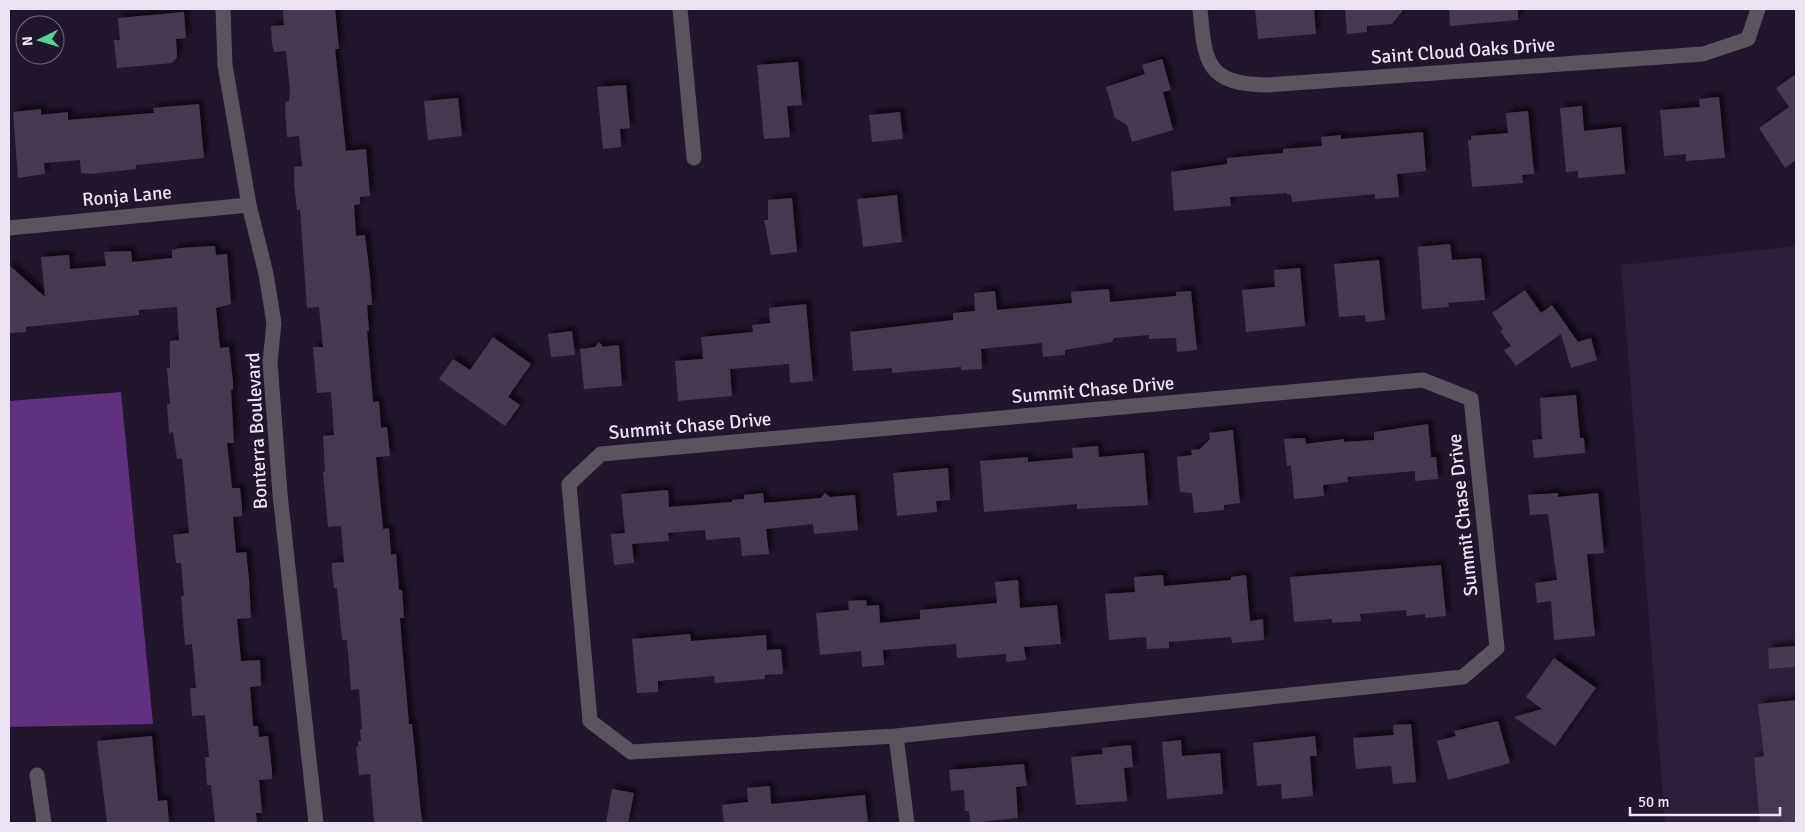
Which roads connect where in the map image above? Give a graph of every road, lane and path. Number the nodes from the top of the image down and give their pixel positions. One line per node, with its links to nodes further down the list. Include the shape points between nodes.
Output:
1 (222, 9): 6 (street, Bonterra Boulevard, via 226,65)
2 (680, 9): 5 (street)
3 (1200, 9): 4 (street, Saint Cloud Oaks Drive, via 1206,53 1219,76 1243,85 1267,86 1703,54 1748,39)
4 (1758, 9)
5 (694, 158)
6 (249, 205): 7 (street, Ronja Lane); 11 (street, Bonterra Boulevard, via 274,323 270,362 280,494)
7 (9, 228)
8 (896, 736): 8 (street, Summit Chase Drive, via 631,752 590,721 568,484 601,454 1423,380 1471,399 1497,648 1463,678); 12 (street)
9 (37, 775): 10 (street)
10 (44, 823)
11 (316, 823)
12 (907, 823)

